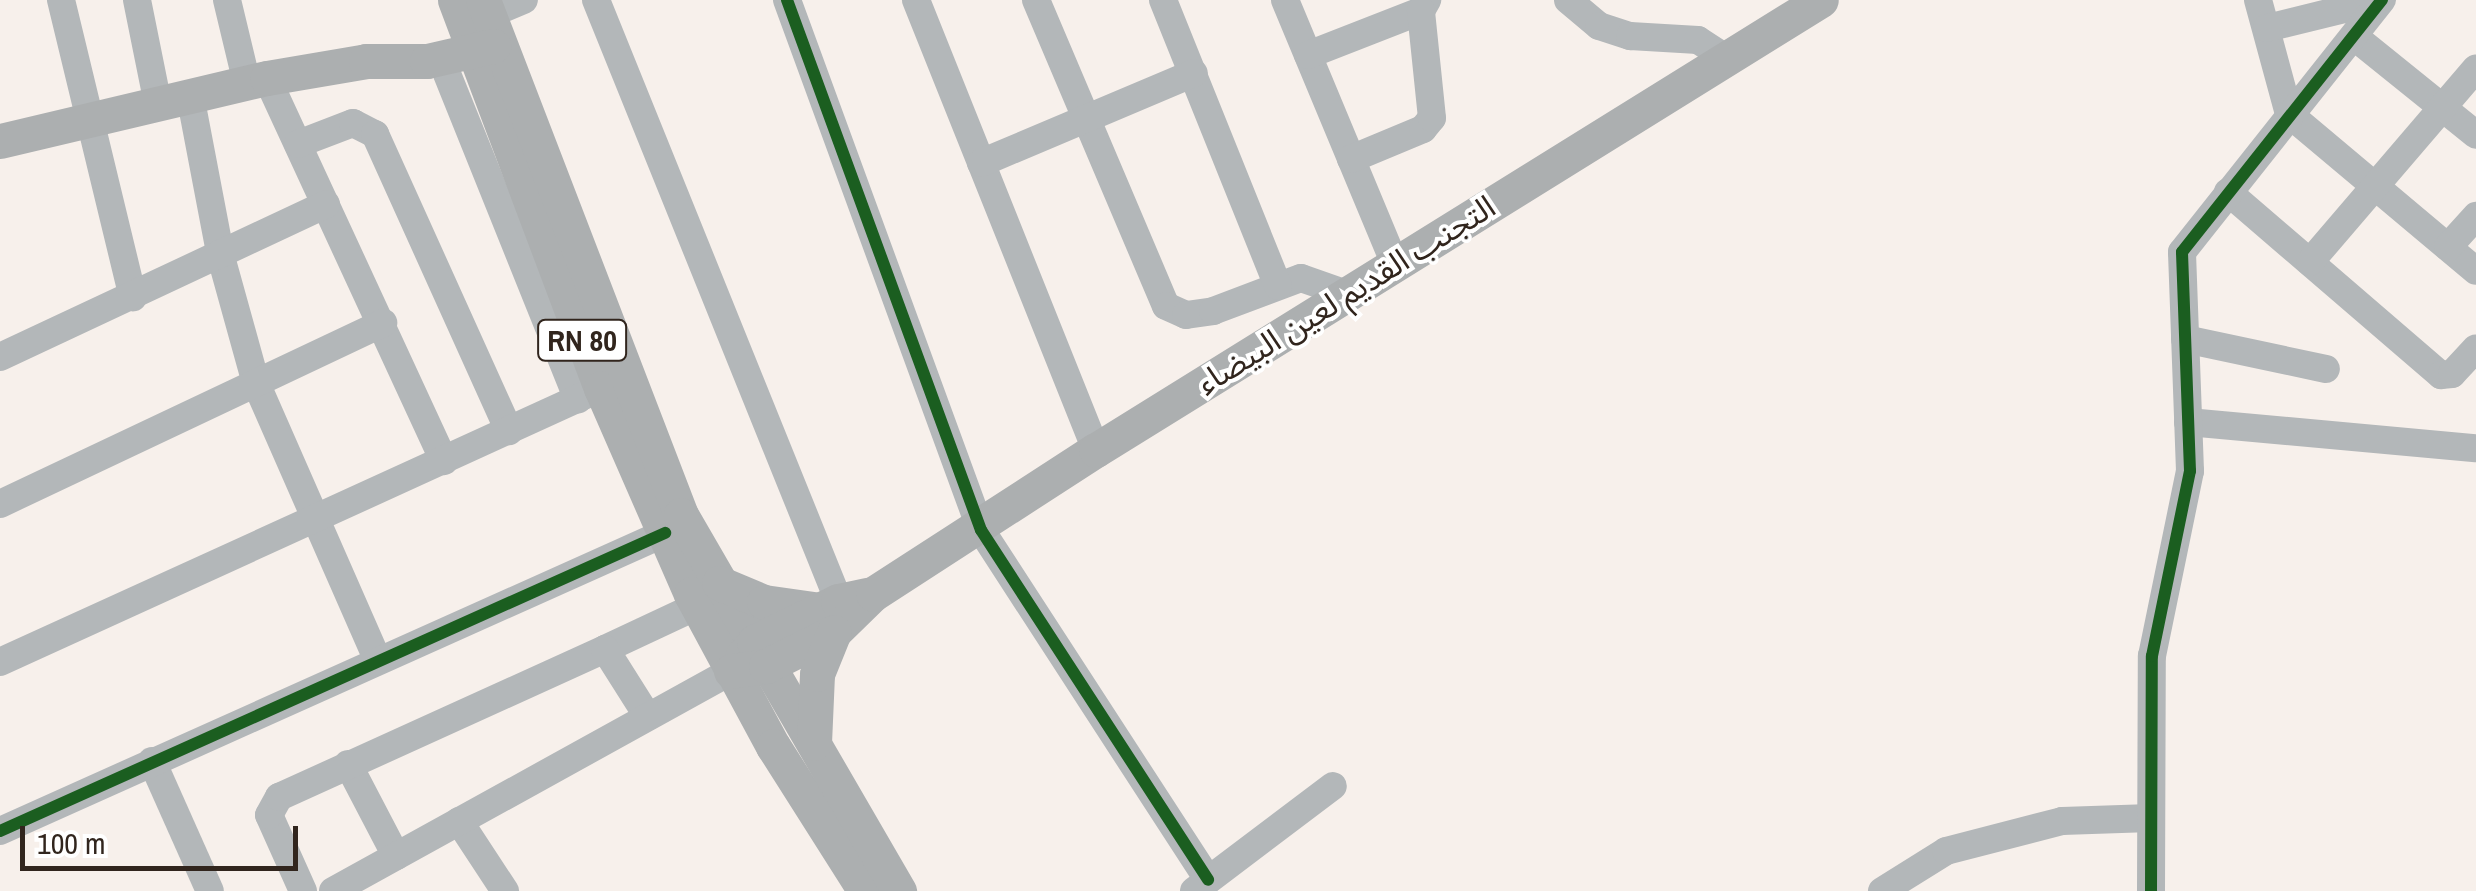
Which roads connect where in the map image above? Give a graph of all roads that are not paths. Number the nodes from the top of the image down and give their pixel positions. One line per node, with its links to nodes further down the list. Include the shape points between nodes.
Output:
1 (60, 0): 28 (street)
2 (137, 0): 24 (street)
3 (227, 0): 23 (street)
4 (524, 0): 16 (street)
5 (596, 0): 63 (street)
6 (787, 0): 60 (street)
7 (916, 0): 33 (street)
8 (1036, 0): 27 (street)
9 (1163, 0): 22 (street)
10 (1285, 0): 19 (street)
11 (1568, 0): 20 (street, via 1599,26 1630,36 1698,40)
12 (1821, 0): 20 (main road, التجنب القديم لعين البيضاء)
13 (2258, 0): 17 (street)
14 (2382, 0): 17 (street); 18 (street)
15 (1424, 5): 19 (street); 32 (street, via 1432,118 1423,129)
16 (471, 28): 23 (main road, via 366,61); 52 (main road, RN 80, via 523,228); 62 (main road, RN 80, via 674,498)
17 (2267, 28): 26 (street)
18 (2356, 38): 25 (street); 26 (street)
19 (1308, 55): 32 (street)
20 (1729, 60): 41 (main road, التجنب القديم لعين البيضاء)
21 (2476, 68): 25 (street)
22 (1194, 73): 27 (street); 43 (street)
23 (257, 80): 24 (main road); 31 (street)
24 (174, 100): 28 (main road); 39 (street)
25 (2442, 110): 29 (street); 34 (street)
26 (2288, 114): 34 (street); 35 (street)
27 (1084, 120): 33 (street); 43 (street, via 1166,306 1186,315 1213,311)
28 (88, 124): 30 (main road); 45 (street)
29 (2476, 136)
30 (0, 141)
31 (298, 144): 36 (street); 54 (street, via 353,123 375,134)
32 (1351, 158): 41 (street)
33 (981, 163): 56 (street)
34 (2376, 185): 38 (street); 40 (street)
35 (2228, 192): 40 (street); 47 (street, via 2182,252)
36 (326, 204): 39 (street); 46 (street)
37 (2476, 216): 38 (street)
38 (2448, 247): 42 (street)
39 (221, 257): 45 (street); 51 (street)
40 (2310, 262): 48 (street, via 2441,375 2452,374)
41 (1395, 264): 44 (main road, التجنب القديم لعين البيضاء)
42 (2476, 271)
43 (1278, 286): 44 (street, via 1300,278)
44 (1347, 294): 56 (main road, التجنب القديم لعين البيضاء)
45 (134, 297): 49 (street)
46 (382, 323): 51 (street); 57 (street)
47 (2185, 339): 50 (street); 53 (street)
48 (2476, 348)
49 (0, 357)
50 (2326, 369)
51 (256, 383): 58 (street); 59 (street)
52 (590, 394): 54 (street); 61 (main road, RN 80)
53 (2188, 422): 55 (street); 74 (street, via 2190,471 2152,656)
54 (509, 431): 57 (street)
55 (2476, 448)
56 (1096, 450): 60 (main road, التجنب القديم لعين البيضاء)
57 (444, 461): 59 (street)
58 (0, 504)
59 (313, 521): 66 (street); 67 (street)
60 (981, 530): 63 (main road, التجنب القديم لعين البيضاء); 78 (street)
61 (665, 533): 62 (main road, RN 80); 66 (street)
62 (708, 595): 63 (main road); 64 (street); 65 (main road, RN 80); 68 (main road, RN 80)
63 (835, 616): 65 (main road); 70 (main road, via 814,691)
64 (605, 649): 69 (street); 72 (street)
65 (760, 654): 68 (main road); 70 (main road, RN 80)
66 (378, 658): 71 (street)
67 (0, 662)
68 (731, 671): 69 (street); 83 (main road, RN 80)
69 (648, 717): 75 (street)
70 (814, 744): 84 (main road, RN 80)
71 (152, 761): 76 (street); 79 (street)
72 (348, 764): 77 (street); 80 (street, via 270,808 273,830)
73 (1333, 786): 78 (street)
74 (2152, 818): 85 (street, via 2062,821 1946,851); 86 (street)
75 (458, 821): 77 (street); 82 (street)
76 (0, 831)
77 (396, 856): 81 (street)
78 (1201, 886)
79 (210, 891)
80 (303, 891)
81 (332, 891)
82 (505, 891)
83 (866, 891)
84 (900, 891)
85 (1882, 891)
86 (2151, 891)

